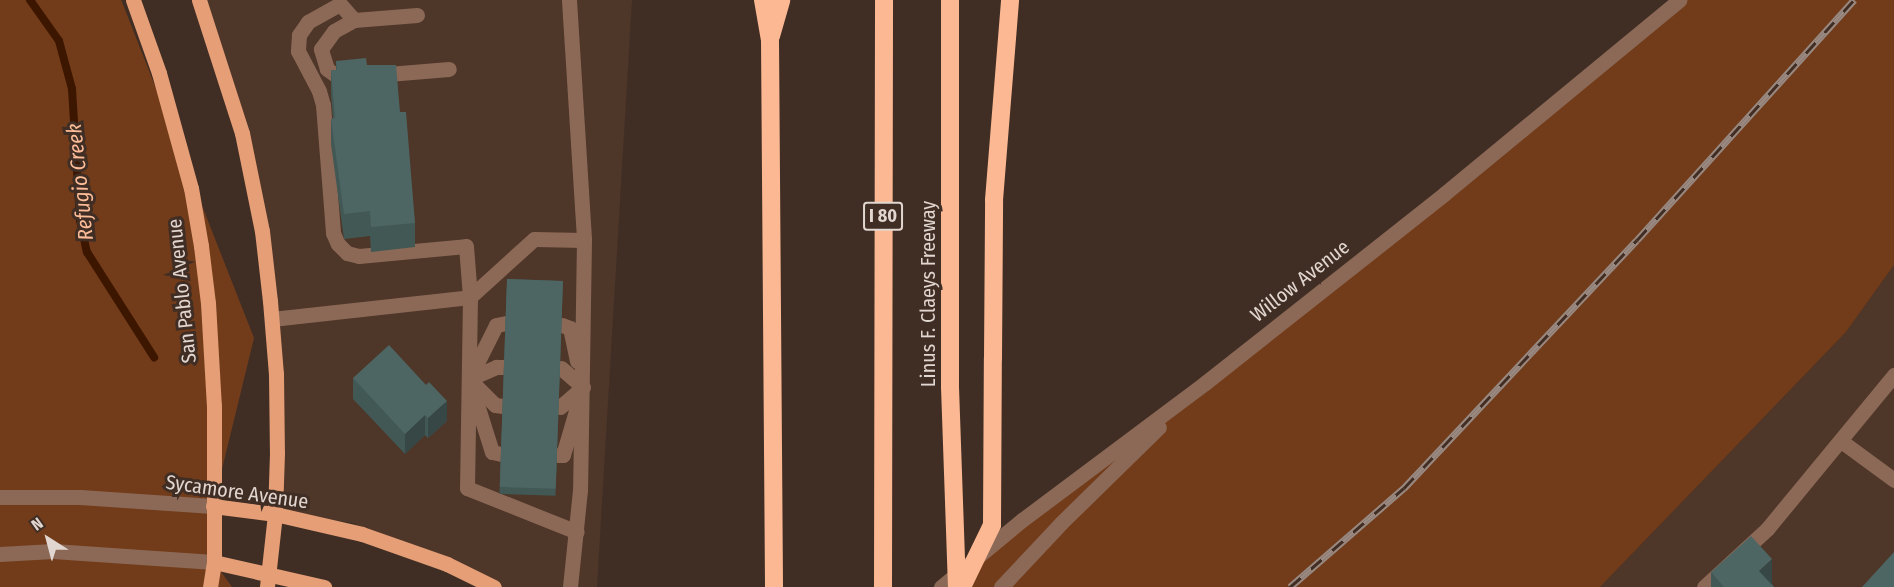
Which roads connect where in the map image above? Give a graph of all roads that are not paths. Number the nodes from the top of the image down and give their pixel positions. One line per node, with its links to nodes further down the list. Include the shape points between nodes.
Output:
1 (132, 0): 32 (main road, San Pablo Avenue, via 169,107 191,188 201,246 214,406)
2 (200, 0): 16 (main road, via 242,133 262,231)
3 (569, 0): 14 (street)
4 (763, 0): 12 (highway)
5 (781, 0): 12 (highway)
6 (884, 0): 43 (highway, I 80)
7 (950, 0): 45 (highway, Linus F. Claeys Freeway, bridge, via 950,387)
8 (1010, 0): 46 (highway, bridge, via 995,190 992,525)
9 (1678, 0): 23 (street, Willow Avenue, via 1444,194)
10 (417, 15): 11 (street)
11 (354, 20): 13 (street, via 334,31 321,50 327,69 334,74 344,77); 15 (street, via 340,4 308,22 299,35 298,51 320,91 323,105 333,233 347,253 359,256 466,246)
12 (770, 40): 42 (highway)
13 (449, 69)
14 (584, 240): 15 (street, via 534,238); 24 (street)
15 (470, 297): 16 (street); 22 (street)
16 (272, 319): 33 (main road, via 278,453)
17 (506, 323): 22 (street, via 496,325)
18 (562, 325): 24 (street, via 570,328)
19 (504, 367): 22 (street)
20 (561, 368): 24 (street)
21 (1894, 375): 27 (street)
22 (469, 379): 25 (street, via 495,405); 28 (street, via 492,452); 34 (street, via 467,488)
23 (1205, 382): 44 (street, Willow Avenue, via 1022,520); 47 (street)
24 (583, 387): 26 (street); 29 (street, via 563,454); 34 (street)
25 (503, 406)
26 (560, 407)
27 (1841, 441): 30 (street); 48 (street, via 1767,529)
28 (501, 454)
29 (558, 455)
30 (1894, 480)
31 (0, 497): 32 (street, Sycamore Avenue, via 80,497)
32 (213, 506): 33 (main road, Sycamore Avenue); 36 (main road, San Pablo Avenue)
33 (275, 514): 37 (main road); 40 (main road, Sycamore Avenue, via 362,534 447,564)
34 (577, 532): 41 (street)
35 (0, 554): 36 (street, via 53,551)
36 (214, 562): 37 (main road); 38 (main road, San Pablo Avenue)
37 (268, 581): 39 (main road)
38 (210, 587)
39 (324, 587)
40 (494, 587)
41 (570, 587)
42 (774, 587)
43 (884, 587)
44 (941, 587)
45 (957, 587)
46 (962, 587)
47 (1001, 587)
48 (1704, 587)

